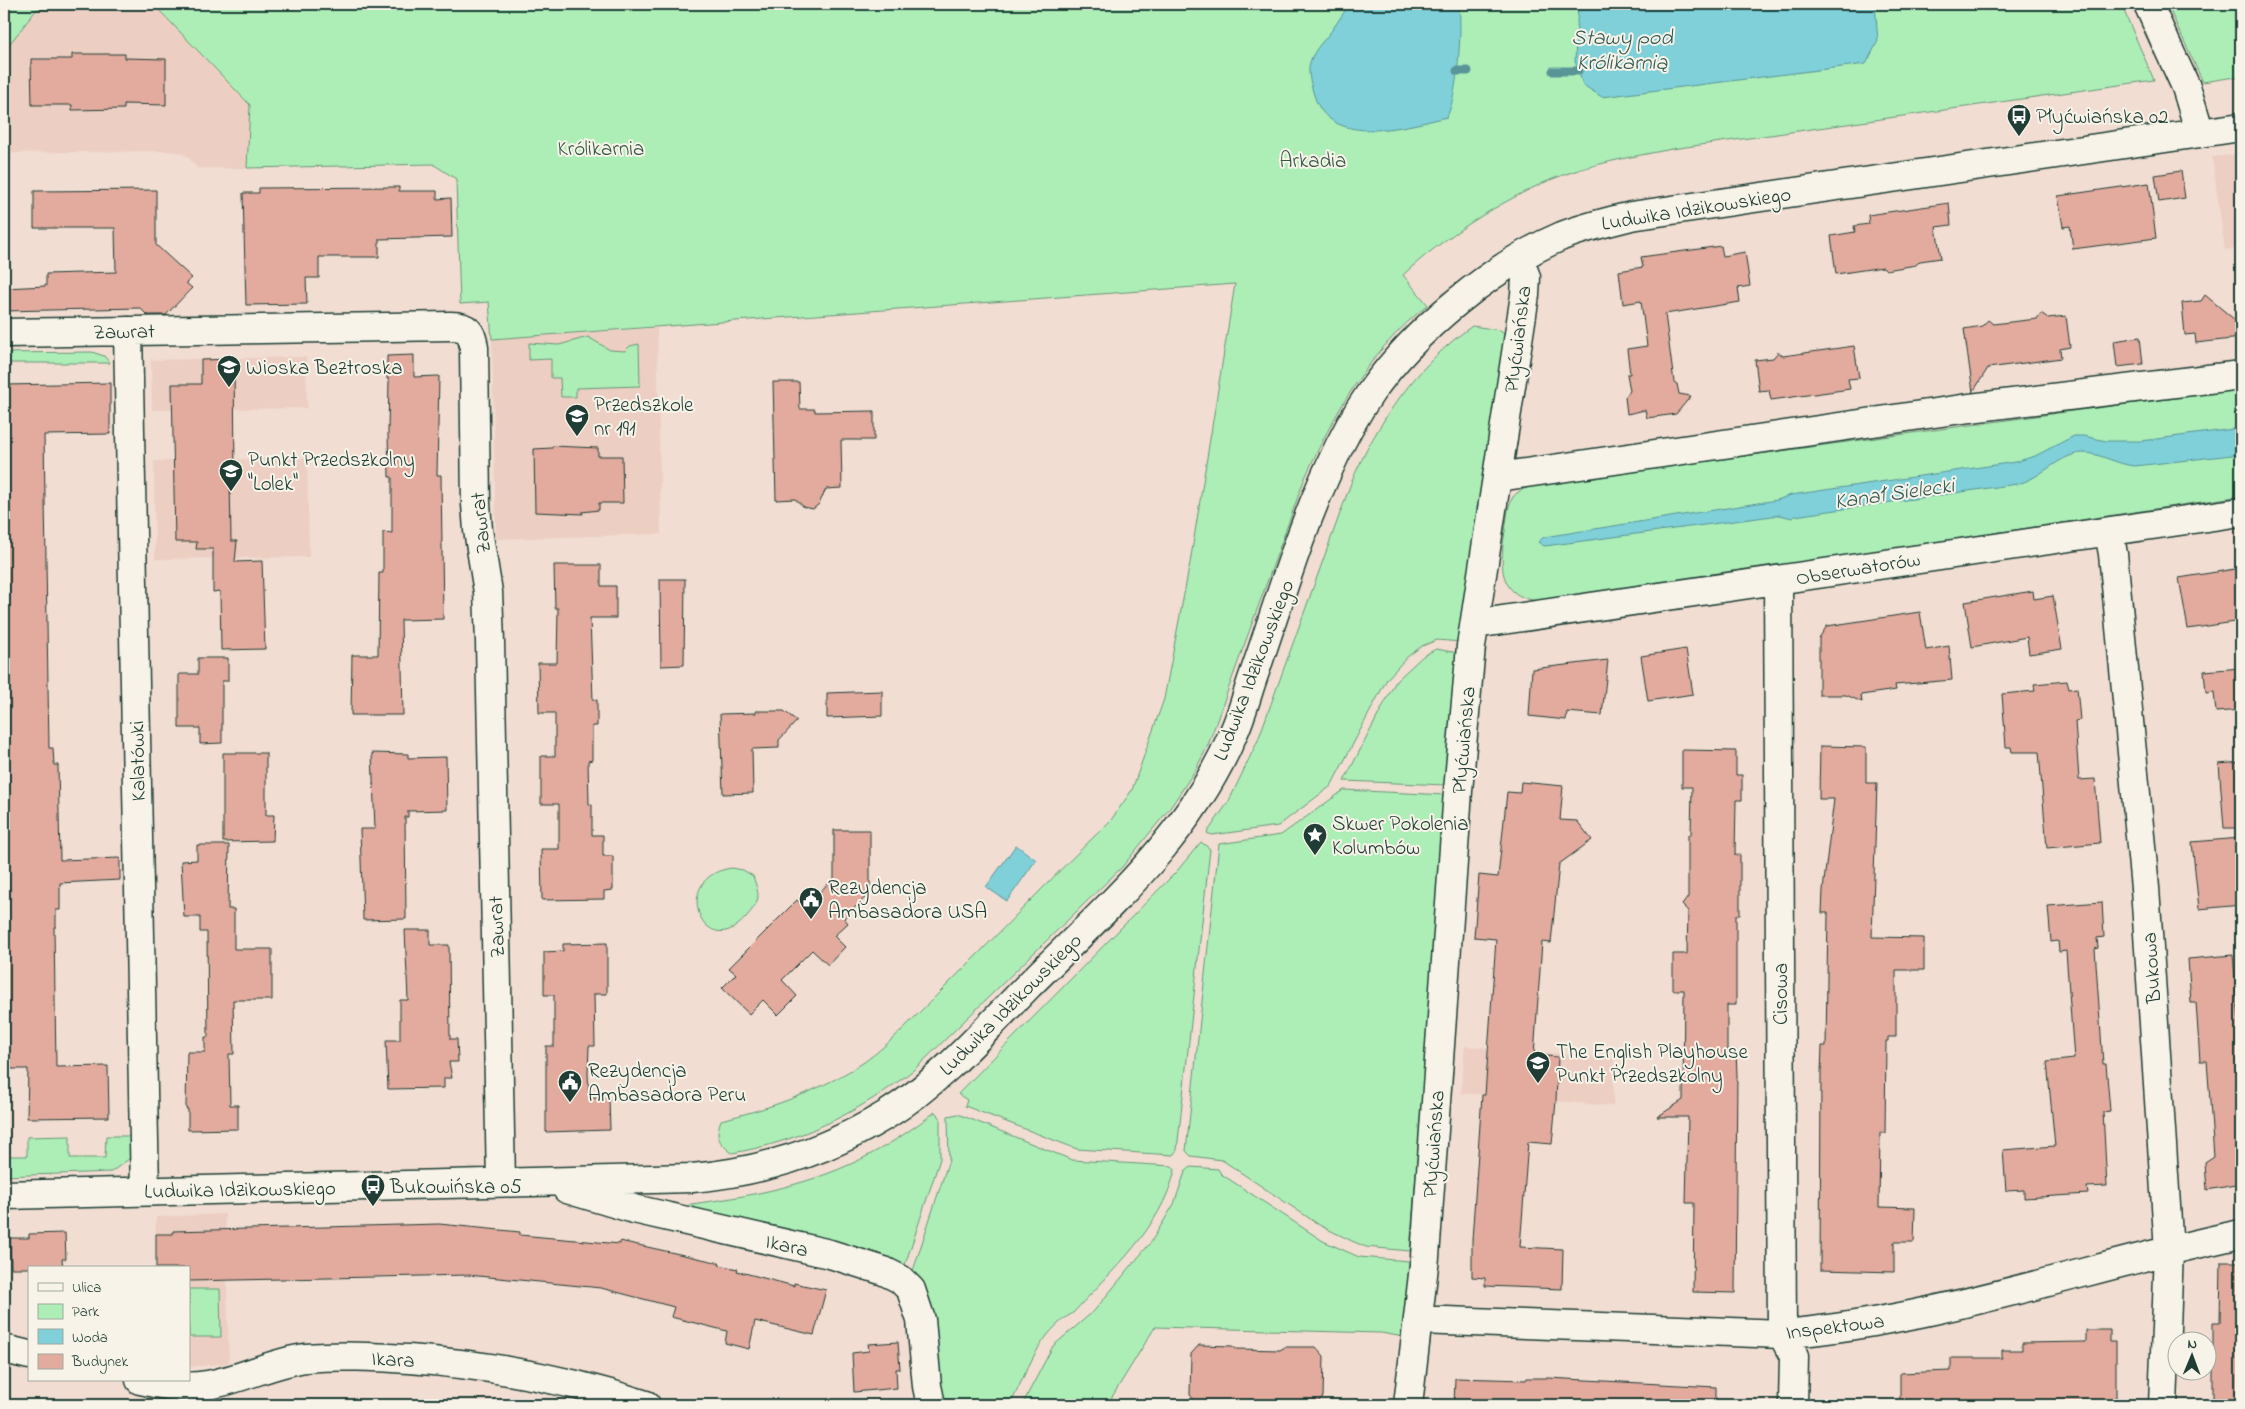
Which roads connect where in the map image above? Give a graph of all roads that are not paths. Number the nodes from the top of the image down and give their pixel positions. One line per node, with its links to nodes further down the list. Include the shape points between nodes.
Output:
1 (2148, 4): 3 (street, via 2186,87)
2 (2241, 127): 3 (street, Ludwika Idzikowskiego)
3 (2200, 132): 4 (street, Ludwika Idzikowskiego, via 1631,216 1567,234)
4 (1519, 259): 8 (street, Płyćwiańska, via 1526,277 1525,295); 14 (street, Ludwika Idzikowskiego, via 1444,312 1373,390 1348,428 1313,506 1233,734 1192,810 1153,860 942,1073 894,1110 851,1135 818,1150 773,1164 692,1178)
5 (128, 331): 6 (street, Zawrat); 13 (street, Zawrat, via 460,326 472,337 476,504 488,592 490,642); 15 (street, Kalatówki)
6 (4, 333)
7 (2241, 375): 8 (street, via 1962,409)
8 (1498, 477): 12 (street, Płyćwiańska)
9 (2241, 512): 10 (street, Obserwatorów)
10 (2108, 532): 11 (street, Obserwatorów); 18 (street, Bukowa, via 2114,563 2145,888)
11 (1778, 580): 12 (street, Obserwatorów); 20 (street, Cisowa)
12 (1475, 624): 19 (street, Płyćwiańska, via 1458,791)
13 (501, 1182): 14 (street, Ludwika Idzikowskiego); 15 (street, Ludwika Idzikowskiego)
14 (544, 1182): 25 (street, Ikara, via 627,1208 830,1254 900,1279 917,1304)
15 (145, 1191): 16 (street, Ludwika Idzikowskiego)
16 (4, 1195)
17 (2241, 1234): 18 (street, Inspektowa)
18 (2169, 1251): 20 (street, Inspektowa, via 2008,1294 1891,1320 1835,1330); 28 (street, Bukowa)
19 (1419, 1320): 20 (street, Inspektowa); 26 (street, Płyćwiańska)
20 (1782, 1334): 27 (street, Cisowa, via 1794,1356)
21 (4, 1349): 22 (street)
22 (28, 1355)
23 (154, 1382): 24 (street, Ikara, via 189,1387 208,1385 305,1358 358,1356 517,1371 586,1386)
24 (646, 1405)
25 (931, 1405)
26 (1408, 1405)
27 (1793, 1405)
28 (2164, 1405)

